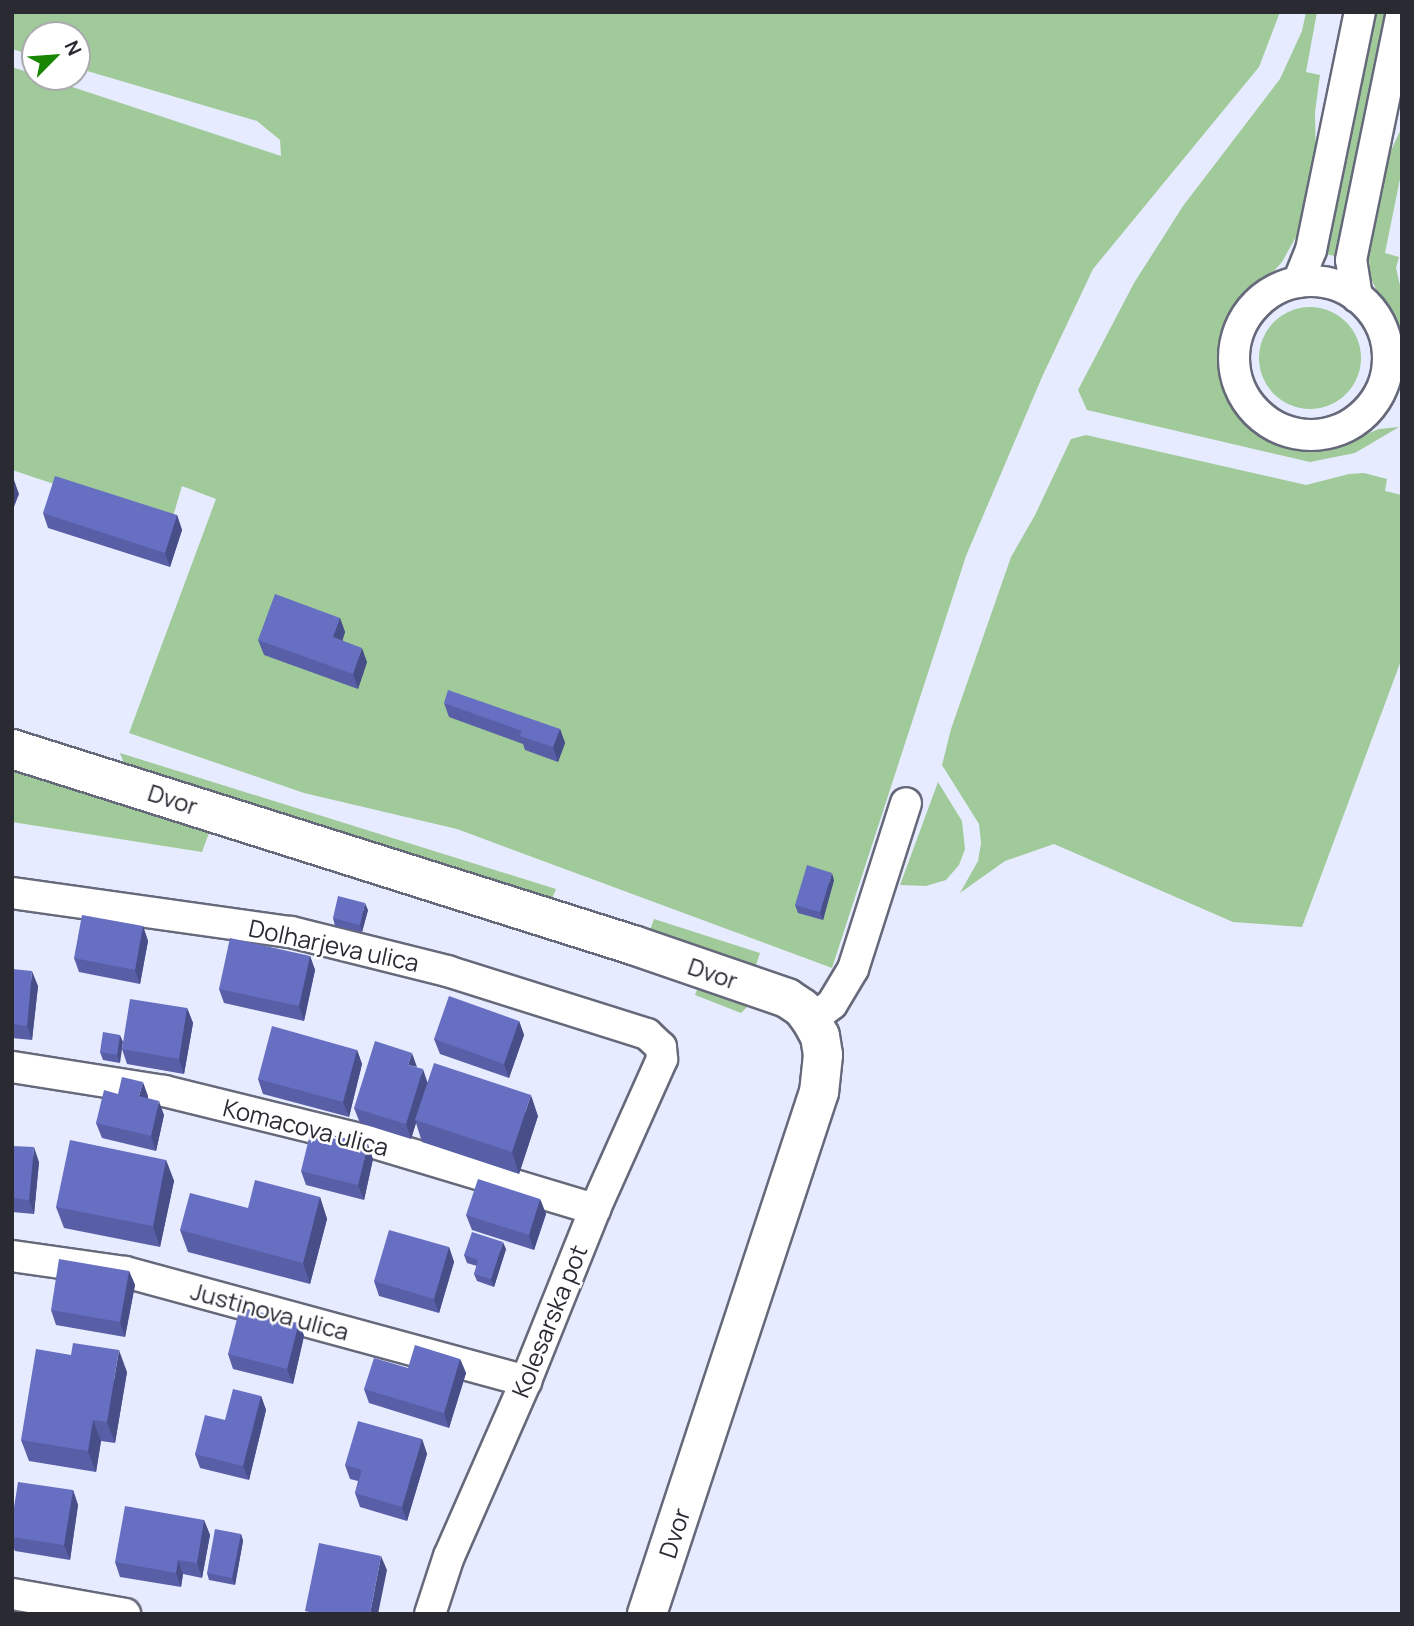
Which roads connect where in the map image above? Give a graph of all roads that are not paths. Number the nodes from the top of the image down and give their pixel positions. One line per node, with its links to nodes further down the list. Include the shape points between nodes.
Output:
1 (1360, 12): 3 (street, via 1311,250)
2 (1402, 12): 4 (street, via 1351,260)
3 (1298, 282): 4 (street, via 1327,282); 4 (street, via 1273,291 1253,307 1239,330 1233,355 1237,382 1250,405 1269,423 1294,433 1320,435 1345,427 1365,413 1378,395 1388,363 1384,335 1377,319)
4 (1357, 297)
5 (12, 749): 8 (street, Dvor, via 633,945 787,998)
6 (906, 803): 8 (street, via 853,969 832,1004)
7 (12, 893): 9 (street, Dolharjeva ulica, via 291,932 447,971)
8 (811, 1020): 17 (street, Dvor, via 823,1055 819,1091)
9 (648, 1034): 11 (street, Kolesarska pot, via 661,1047 662,1059)
10 (12, 1067): 11 (street, Komacova ulica, via 164,1091 371,1142)
11 (595, 1209): 13 (street, Kolesarska pot)
12 (12, 1256): 13 (street, Justinova ulica, via 125,1272)
13 (526, 1381): 16 (street, Kolesarska pot, via 449,1556)
14 (12, 1594): 15 (street)
15 (125, 1614)
16 (430, 1614)
17 (648, 1614)

